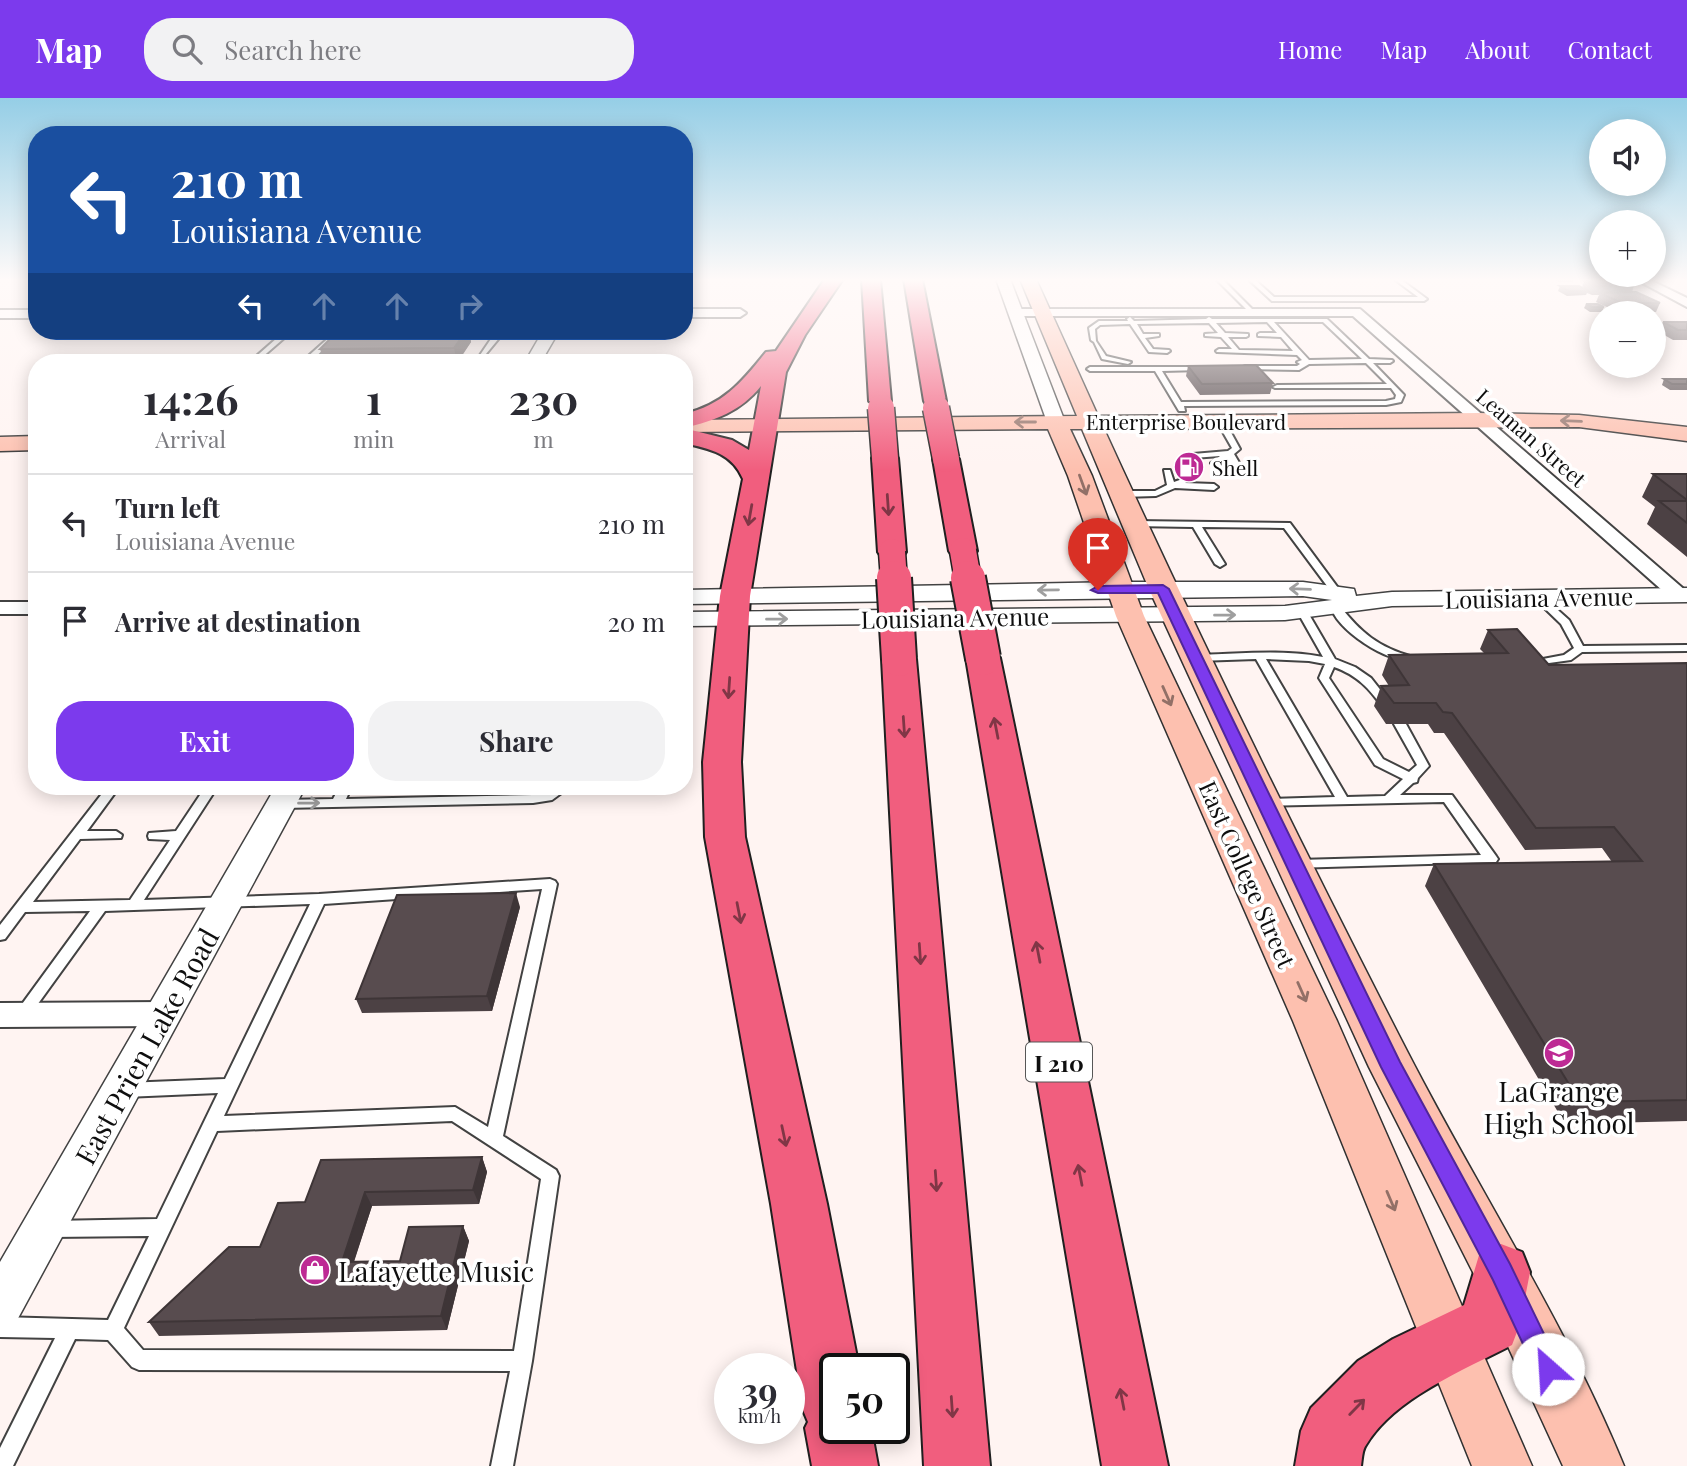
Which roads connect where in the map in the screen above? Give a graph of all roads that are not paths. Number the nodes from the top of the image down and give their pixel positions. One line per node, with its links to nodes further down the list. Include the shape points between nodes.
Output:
1 (787, 343): 30 (highway, via 734,405)
2 (791, 343): 35 (highway, via 775,372)
3 (876, 343): 115 (highway, one-way to 115, bridge)
4 (925, 343): 116 (highway, I 210, one-way to 4, bridge)
5 (1044, 343): 34 (main road, East College Street)
6 (1095, 343): 18 (lane, via 1104,358)
7 (1239, 343): 13 (lane)
8 (1267, 343): 9 (lane)
9 (1271, 343)
10 (1290, 343): 13 (lane)
11 (1348, 343): 14 (lane)
12 (1391, 343): 29 (street, Leaman Street)
13 (1299, 353): 17 (lane)
14 (1367, 361): 15 (lane); 17 (lane); 24 (lane)
15 (1390, 361)
16 (1268, 362): 17 (lane)
17 (1307, 362): 21 (lane, via 1298,368)
18 (1171, 363)
19 (1209, 368): 23 (lane)
20 (1235, 368): 21 (lane)
21 (1261, 368): 25 (lane)
22 (1090, 369): 23 (lane)
23 (1157, 369): 26 (lane)
24 (1393, 386): 25 (lane); 27 (lane, via 1400,395 1386,404)
25 (1277, 387): 27 (lane)
26 (1179, 404): 27 (lane); 28 (lane)
27 (1292, 404)
28 (1184, 412)
29 (1479, 419): 37 (main road, Enterprise Boulevard, one-way to 29, via 1579,421); 38 (main road, Enterprise Boulevard); 39 (street, Leaman Street)
30 (693, 426)
31 (0, 427): 32 (main road)
32 (28, 427)
33 (693, 430): 35 (main road, Enterprise Boulevard)
34 (1077, 430): 35 (main road, Enterprise Boulevard); 38 (main road, Enterprise Boulevard); 51 (main road, East College Street); 58 (main road, East College Street, one-way to 58)
35 (764, 431): 48 (highway)
36 (693, 433): 48 (highway, via 741,454)
37 (1687, 433)
38 (1226, 437): 39 (main road, Enterprise Boulevard); 43 (lane); 44 (lane); 45 (lane)
39 (1501, 438): 42 (main road, Enterprise Boulevard, via 1595,438); 54 (street, Leaman Street)
40 (28, 443): 41 (main road)
41 (0, 444)
42 (1687, 447)
43 (1194, 456)
44 (1215, 463)
45 (1240, 471)
46 (1167, 472): 49 (lane)
47 (1188, 479): 49 (lane)
48 (757, 482): 62 (highway, one-way to 62)
49 (1171, 485): 50 (lane); 51 (lane)
50 (1214, 487)
51 (1128, 509): 52 (lane); 59 (main road, East College Street)
52 (1196, 525): 53 (lane); 57 (lane, via 1287,525)
53 (1220, 564)
54 (1683, 595): 55 (street, Louisiana Avenue)
55 (1538, 597): 57 (street, Louisiana Avenue); 66 (lane, via 1565,622)
56 (693, 599): 62 (street, Louisiana Avenue)
57 (1336, 599): 59 (street, Louisiana Avenue, one-way to 59, via 1303,589); 63 (street, Louisiana Avenue); 70 (lane, via 1357,635 1383,652)
58 (1125, 602): 59 (street, Louisiana Avenue); 62 (street, Louisiana Avenue); 108 (main road, East College Street, one-way to 108, via 1315,1021)
59 (1170, 602): 63 (street, Louisiana Avenue, one-way to 63); 68 (main road, East College Street)
60 (0, 608): 61 (street)
61 (28, 608)
62 (734, 608): 64 (street, Louisiana Avenue); 109 (highway, one-way to 109, via 722,762 725,837)
63 (1302, 611): 69 (lane)
64 (693, 617)
65 (1687, 648): 66 (lane)
66 (1580, 649): 71 (lane, via 1558,660)
67 (1260, 657): 68 (lane); 69 (lane); 81 (lane)
68 (1198, 658): 83 (main road, East College Street)
69 (1331, 662): 72 (lane, via 1368,680); 74 (lane, via 1324,678 1379,762)
70 (1417, 662)
71 (1524, 665)
72 (1387, 706)
73 (1400, 724): 74 (lane, via 1423,766)
74 (1413, 779): 80 (lane)
75 (107, 795): 84 (lane)
76 (206, 795): 86 (lane)
77 (286, 795): 82 (lane, one-way to 82); 90 (street, East Prien Lake Road)
78 (341, 795): 82 (lane)
79 (551, 795): 82 (lane)
80 (1388, 800): 81 (lane); 88 (lane, via 1448,798 1491,859)
81 (1343, 801): 83 (lane)
82 (337, 803)
83 (1268, 803): 88 (main road, East College Street)
84 (77, 835): 85 (lane); 93 (lane)
85 (116, 835)
86 (179, 835): 87 (lane); 92 (lane)
87 (155, 836)
88 (1297, 865): 103 (main road, East College Street, via 1391,1067)
89 (319, 899): 90 (lane); 97 (lane); 100 (lane, via 550,884)
90 (227, 903): 92 (lane); 95 (street, East Prien Lake Road)
91 (101, 906): 92 (lane); 93 (lane); 96 (lane)
92 (132, 906)
93 (23, 907): 94 (lane)
94 (0, 935)
95 (165, 1014): 96 (street); 98 (street, East Prien Lake Road)
96 (11, 1015)
97 (230, 1086): 98 (lane); 99 (lane)
98 (122, 1090): 102 (street, East Prien Lake Road)
99 (212, 1124): 100 (lane, via 455,1114); 101 (lane)
100 (494, 1139): 110 (lane, via 550,1176)
101 (162, 1227): 102 (lane); 107 (lane)
102 (43, 1229): 104 (street, East Prien Lake Road)
103 (1501, 1272): 108 (highway, via 1490,1324); 119 (main road, East College Street)
104 (0, 1306)
105 (0, 1327): 106 (lane)
106 (70, 1329): 107 (lane); 112 (lane)
107 (113, 1330): 110 (lane, via 139,1360)
108 (1451, 1345): 117 (highway, one-way to 108, via 1334,1431 1380,1383); 118 (main road, East College Street)
109 (825, 1353)
110 (522, 1361): 113 (lane)
111 (841, 1444): 114 (highway)
112 (2, 1466)
113 (502, 1466)
114 (845, 1466)
115 (957, 1466)
116 (1135, 1466)
117 (1328, 1466)
118 (1502, 1466)
119 (1594, 1466)

